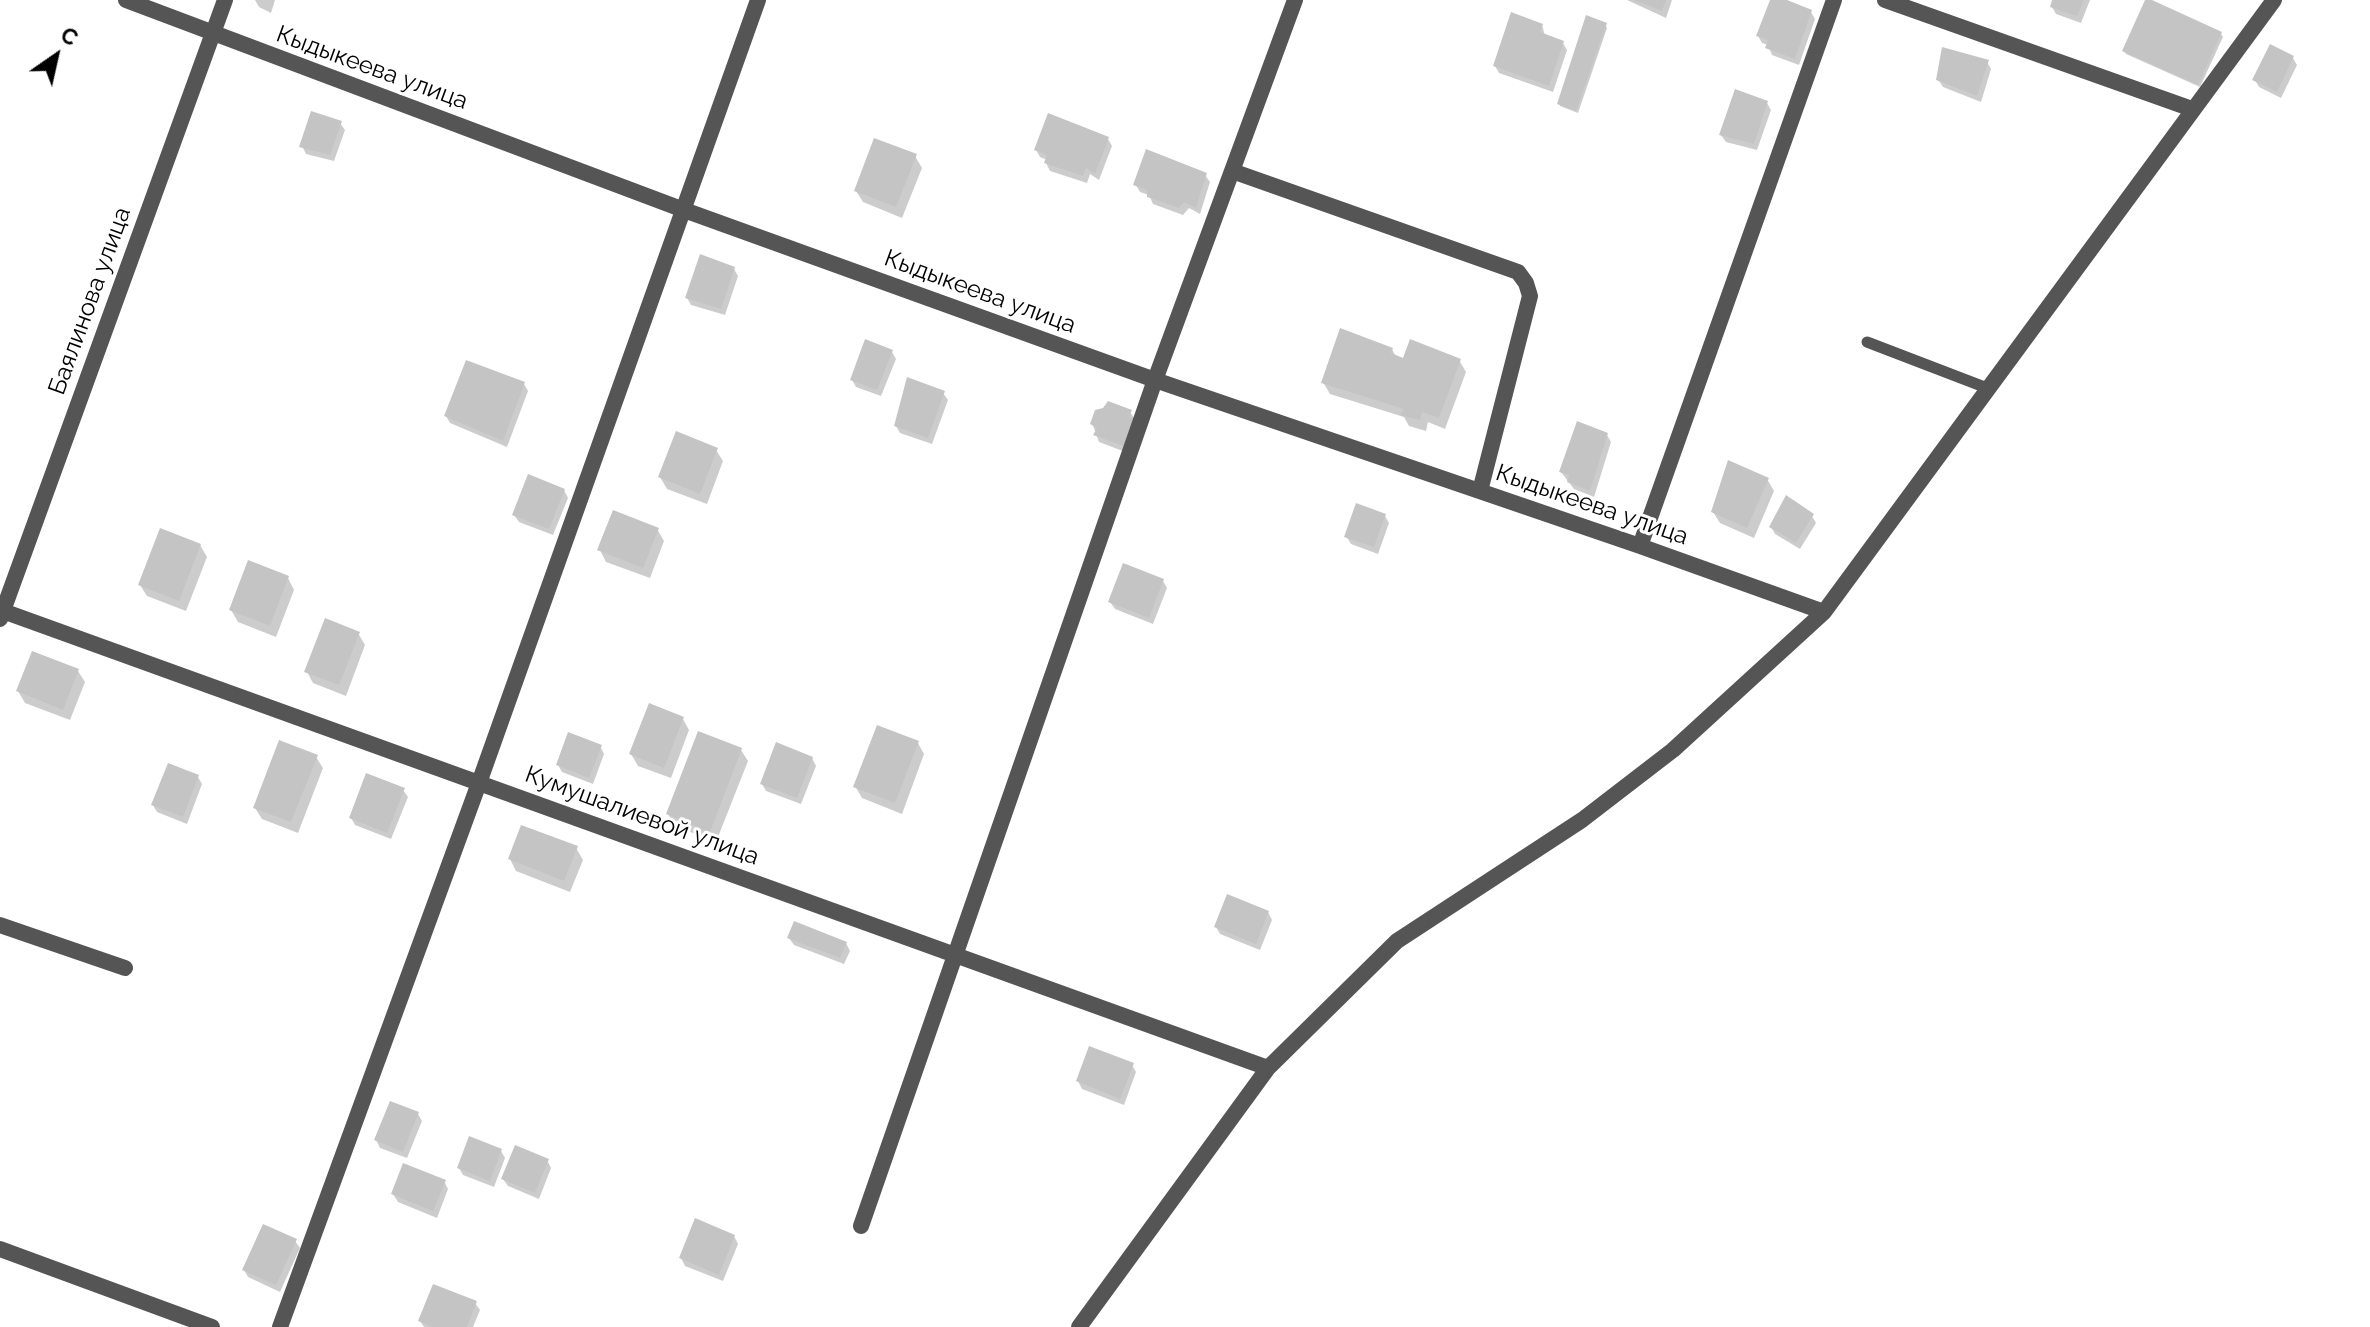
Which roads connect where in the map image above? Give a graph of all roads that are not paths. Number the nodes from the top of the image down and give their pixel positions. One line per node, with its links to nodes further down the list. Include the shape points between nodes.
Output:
1 (126, 0): 8 (street, Кыдыкеева улица)
2 (225, 0): 8 (street, Баялинова улица)
3 (758, 0): 11 (street)
4 (1295, 0): 10 (street)
5 (1834, 0): 16 (street)
6 (1885, 0): 9 (street)
7 (2274, 0): 9 (street)
8 (212, 34): 11 (street, Кыдыкеева улица); 18 (street, Баялинова улица)
9 (2192, 109): 14 (street)
10 (1232, 171): 13 (street); 15 (street, via 1518,272 1530,296)
11 (684, 210): 13 (street, Кыдыкеева улица); 19 (street)
12 (1867, 342): 14 (lane)
13 (1155, 380): 15 (street, Кыдыкеева улица); 21 (street)
14 (1987, 388): 17 (street)
15 (1480, 491): 16 (street, Кыдыкеева улица)
16 (1640, 546): 17 (street, Кыдыкеева улица)
17 (1824, 612): 23 (street, via 1673,750 1616,794 1397,941)
18 (1, 614): 19 (street, Кумушалиевой улица)
19 (479, 783): 21 (street, Кумушалиевой улица); 27 (street)
20 (0, 925): 22 (street)
21 (955, 954): 23 (street, Кумушалиевой улица); 24 (street)
22 (125, 968)
23 (1268, 1068): 28 (street)
24 (861, 1226)
25 (0, 1249): 26 (street)
26 (212, 1327)
27 (280, 1327)
28 (1079, 1327)

